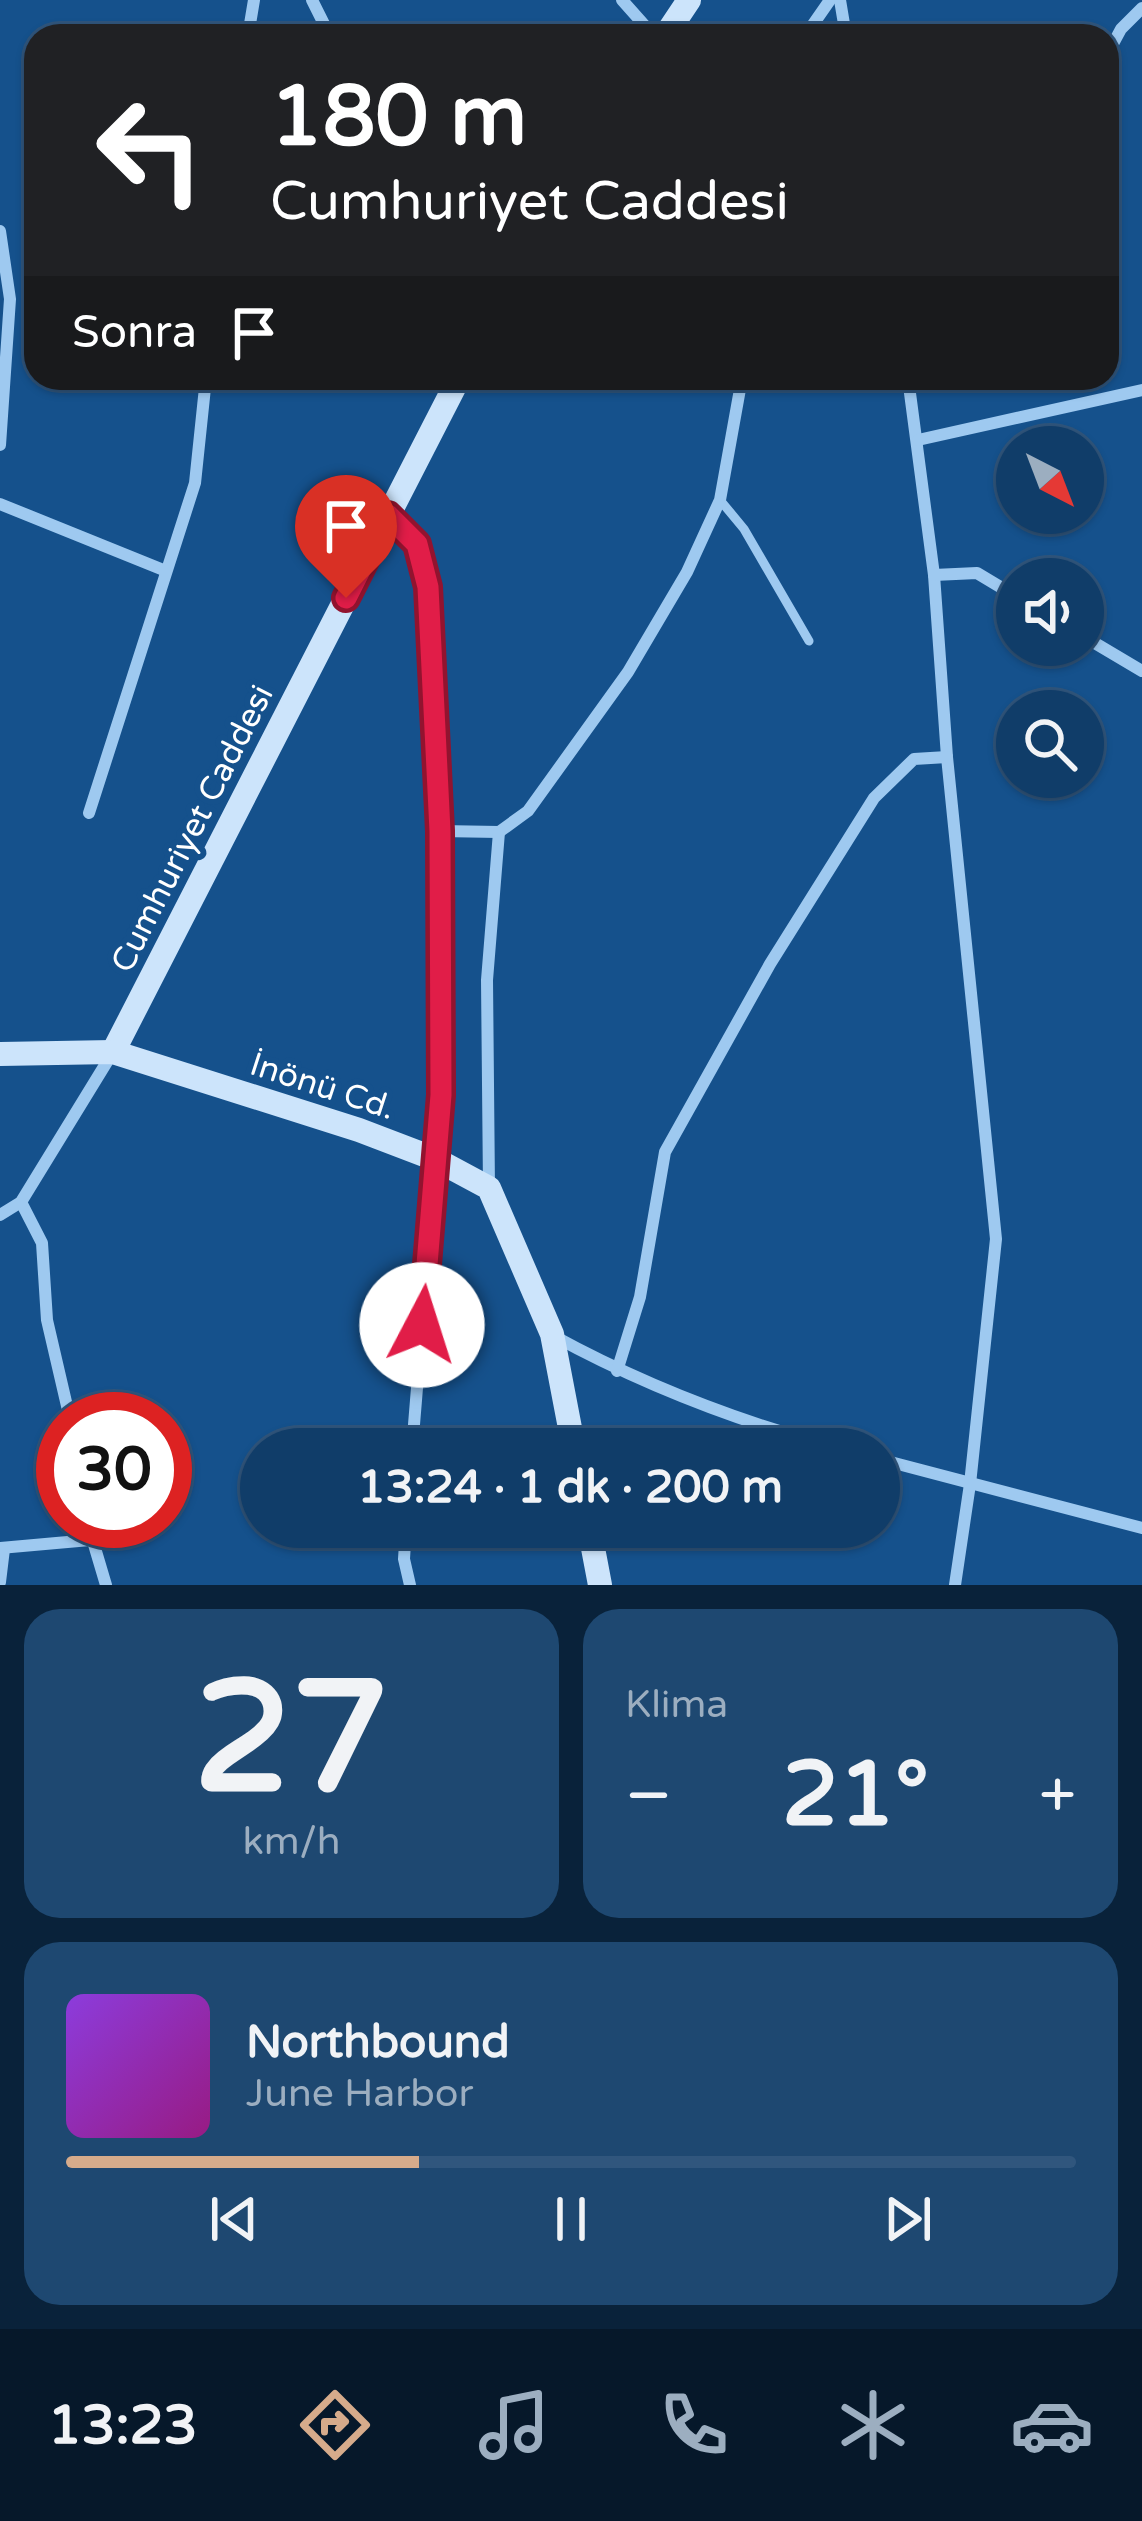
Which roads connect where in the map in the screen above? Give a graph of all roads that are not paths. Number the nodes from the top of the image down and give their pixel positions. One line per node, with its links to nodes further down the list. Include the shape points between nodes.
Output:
1 (622, 0): 3 (street)
2 (1142, 8): 4 (street)
3 (643, 24)
4 (1119, 33)
5 (0, 231): 14 (street, via 10,298)
6 (205, 390): 18 (street, via 195,483)
7 (445, 390): 17 (street, Cumhuriyet Caddesi)
8 (740, 390): 15 (street)
9 (910, 390): 13 (street)
10 (1105, 390): 12 (street)
11 (1142, 390): 12 (street)
12 (1106, 398): 13 (street)
13 (918, 440): 19 (street)
14 (0, 445)
15 (720, 500): 21 (lane); 27 (street, via 628,672 528,811)
16 (0, 504): 18 (street)
17 (388, 515): 26 (street, via 417,544 428,587); 28 (street, Cumhuriyet Caddesi)
18 (166, 571): 25 (street)
19 (934, 575): 20 (street, via 977,573); 24 (street)
20 (996, 584)
21 (809, 641)
22 (1104, 648): 23 (street)
23 (1142, 671)
24 (947, 757): 35 (street, via 914,759 874,798 664,1152 640,1297); 41 (street, via 996,1239)
25 (89, 813)
26 (440, 831): 27 (street); 30 (street)
27 (499, 832): 31 (street, via 488,980)
28 (113, 1052): 29 (street, İnönü Cd.); 30 (street, İnönü Cd.); 32 (street)
29 (0, 1054)
30 (435, 1159): 31 (street, İnönü Cd.); 37 (street)
31 (488, 1188): 34 (street)
32 (21, 1202): 33 (street); 36 (street, via 42,1243 47,1320)
33 (0, 1215)
34 (552, 1334): 35 (street); 38 (street)
35 (617, 1370): 39 (street)
36 (64, 1392)
37 (414, 1428)
38 (570, 1428)
39 (768, 1428)
40 (900, 1466): 41 (street)
41 (970, 1484): 42 (street); 52 (street)
42 (1142, 1528)
43 (36, 1546): 47 (street)
44 (93, 1548): 49 (street)
45 (405, 1548): 50 (street)
46 (593, 1548): 51 (street)
47 (2, 1549): 48 (street)
48 (0, 1582)
49 (106, 1585)
50 (410, 1585)
51 (600, 1585)
52 (955, 1585)

